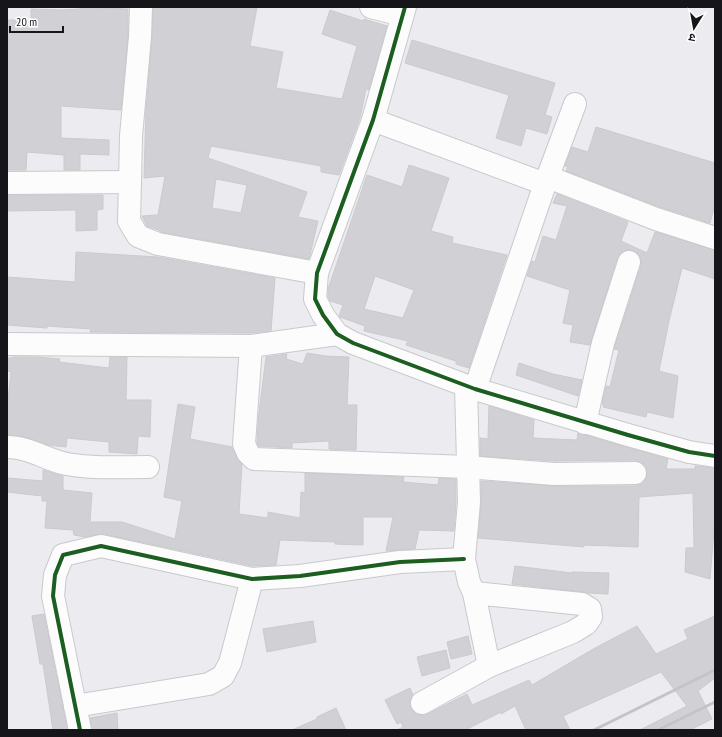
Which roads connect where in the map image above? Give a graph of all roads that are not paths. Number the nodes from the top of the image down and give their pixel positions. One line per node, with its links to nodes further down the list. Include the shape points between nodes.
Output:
1 (141, 7): 7 (street)
2 (371, 7): 3 (street)
3 (404, 11): 5 (street)
4 (575, 104): 6 (street)
5 (373, 120): 6 (street); 11 (street)
6 (547, 180): 9 (street); 15 (street)
7 (130, 182): 8 (street); 11 (street, via 129,221 138,236 158,244)
8 (7, 183)
9 (715, 238)
10 (629, 262): 16 (street, via 603,343)
11 (317, 273): 12 (street, via 315,299)
12 (337, 334): 14 (street); 15 (street, via 353,343)
13 (7, 344): 14 (street)
14 (251, 346): 19 (street, via 244,444 254,459)
15 (470, 387): 16 (street); 19 (street)
16 (585, 423): 18 (street, via 689,452)
17 (7, 446): 20 (street, via 19,447 66,464)
18 (715, 456)
19 (467, 467): 21 (street, via 554,474); 22 (street, via 469,502)
20 (148, 468)
21 (635, 474)
22 (464, 560): 23 (street, via 400,562 300,576); 24 (street)
23 (252, 579): 27 (street, via 230,663 223,676 209,684); 27 (street, via 101,546 63,555 55,575 53,596)
24 (474, 593): 25 (street); 25 (street, via 582,604 590,609 591,617 586,624 573,632)
25 (489, 666): 26 (street)
26 (422, 703)
27 (75, 706): 28 (street)
28 (80, 730)

